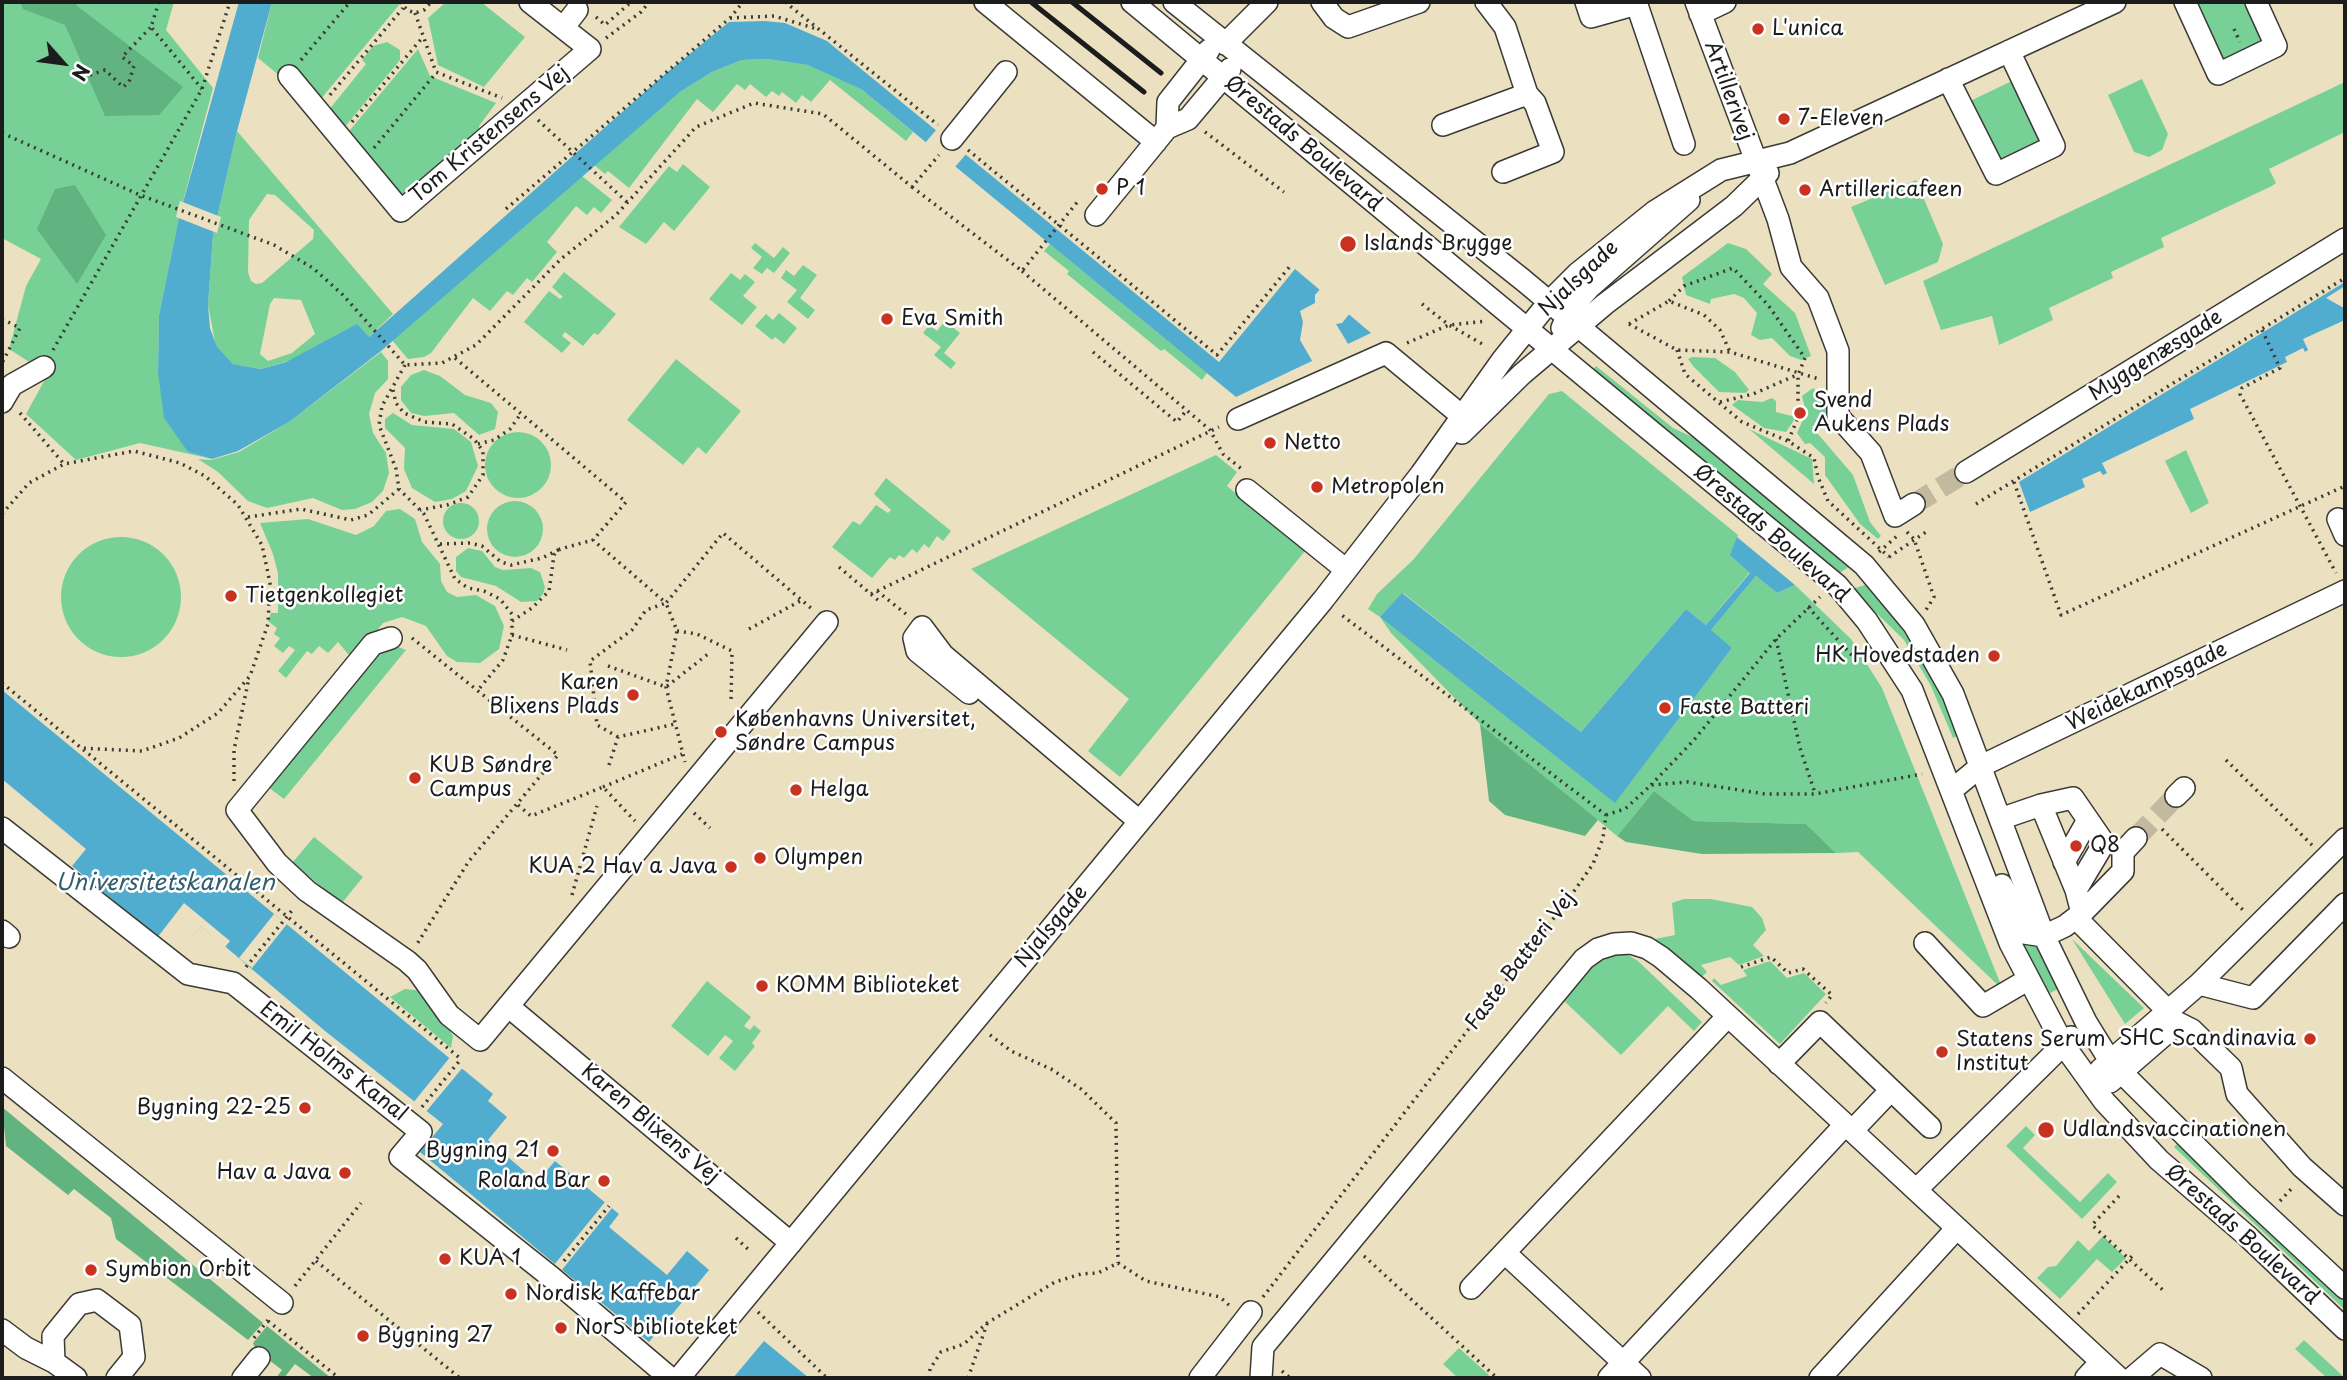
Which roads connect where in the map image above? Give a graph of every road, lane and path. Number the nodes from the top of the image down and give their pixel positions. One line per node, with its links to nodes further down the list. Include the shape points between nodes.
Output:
1 (159, 2): 29 (path)
2 (230, 2): 44 (path)
3 (350, 2): 41 (path)
4 (400, 2): 24 (path)
5 (431, 2): 27 (path)
6 (530, 2): 30 (street, Tom Kristensens Vej)
7 (631, 2): 26 (path, via 605,25 583,6)
8 (649, 2): 34 (path)
9 (743, 2): 28 (path)
10 (785, 2): 31 (path)
11 (985, 2): 52 (street)
12 (1132, 2): 37 (street, Ørestads Boulevard)
13 (1174, 2): 33 (street, Ørestads Boulevard)
14 (1267, 2): 33 (street)
15 (1322, 2): 16 (street, via 1348,27)
16 (1419, 2)
17 (1486, 2): 45 (street, via 1505,26)
18 (1586, 2): 23 (street, via 1591,17)
19 (1726, 2): 25 (street)
20 (2115, 2): 35 (street, Njalsgade)
21 (2185, 2): 22 (street, via 2218,74 2276,46)
22 (2256, 2)
23 (1637, 3): 55 (street)
24 (403, 8): 27 (path); 48 (path)
25 (1698, 8): 60 (street, Artillerivej)
26 (576, 10): 30 (street)
27 (415, 13): 32 (path)
28 (730, 18): 31 (path, via 774,16); 56 (path)
29 (152, 27): 40 (path, via 122,57 134,66 123,87 105,69); 44 (path)
30 (563, 28): 34 (street, Tom Kristensens Vej)
31 (820, 30): 54 (path)
32 (422, 38): 38 (path); 53 (path)
33 (1222, 41): 36 (street, Ørestads Boulevard); 37 (street)
34 (590, 49): 47 (street, Tom Kristensens Vej)
35 (2009, 51): 43 (street, Njalsgade); 43 (street, via 2054,146 1996,174)
36 (1242, 58): 42 (street); 74 (street, Ørestads Boulevard)
37 (1201, 59): 42 (street, Ørestads Boulevard); 52 (street, via 1168,102)
38 (436, 72): 46 (path); 58 (path)
39 (1006, 72): 54 (street)
40 (90, 75)
41 (289, 75): 48 (street, Tom Kristensens Vej)
42 (1221, 76): 49 (street); 80 (street, Ørestads Boulevard)
43 (1948, 79): 60 (street, Njalsgade)
44 (202, 89): 64 (path)
45 (1527, 94): 50 (street); 61 (street, via 1535,103 1553,152)
46 (502, 98)
47 (525, 108): 56 (path); 58 (street, Tom Kristensens Vej, via 401,211)
48 (318, 110): 53 (street, Tom Kristensens Vej)
49 (1188, 120): 52 (street); 63 (path)
50 (1443, 125)
51 (2, 133): 64 (path)
52 (1162, 135): 67 (street)
53 (340, 137): 58 (street, Tom Kristensens Vej)
54 (952, 138): 70 (path, via 1217,355)
55 (1684, 144)
56 (572, 152): 65 (path); 66 (path)
57 (937, 156): 62 (path)
58 (362, 164)
59 (1721, 170): 60 (street, Njalsgade); 74 (street, Njalsgade, via 1654,212); 78 (street, via 1590,287)
60 (1757, 171): 78 (street, Njalsgade, via 1672,239 1605,304); 93 (street, via 1778,219 1791,267 1818,298 1838,351)
61 (1503, 172)
62 (912, 187): 65 (path, via 822,114 754,103 696,127); 71 (path)
63 (1284, 192)
64 (140, 195): 90 (path, via 274,245 313,268); 91 (path)
65 (628, 203): 88 (path, via 561,259 476,345)
66 (506, 209)
67 (1096, 215)
68 (1057, 227): 71 (path)
69 (2345, 239): 104 (street, Myggenæsgade)
70 (1291, 265)
71 (1022, 271): 97 (path)
72 (2345, 278): 81 (path)
73 (1669, 301): 84 (path, via 1629,324); 86 (path, via 1704,315 1720,330); 92 (path, via 1684,286 1733,268 1796,342 1805,358)
74 (1549, 302): 78 (street, Ørestads Boulevard); 80 (street, Njalsgade)
75 (1422, 304): 79 (path)
76 (2, 319): 89 (path, via 20,328)
77 (1486, 321): 79 (path)
78 (1573, 321): 83 (street, Njalsgade); 123 (street, Ørestads Boulevard)
79 (1449, 325): 82 (path); 87 (path)
80 (1527, 330): 83 (street, Ørestads Boulevard); 99 (street, Njalsgade)
81 (2263, 331): 106 (path); 112 (path, via 2279,369 2242,388 2240,394)
82 (1486, 346)
83 (1559, 350): 105 (street, Njalsgade); 126 (street, Ørestads Boulevard)
84 (1677, 350): 86 (path); 96 (path, via 1685,374)
85 (1093, 352): 97 (path, via 1177,422)
86 (1730, 352): 92 (path)
87 (1386, 353): 99 (street); 100 (street)
88 (455, 358): 90 (path); 98 (path)
89 (2, 363)
90 (405, 365): 94 (path)
91 (44, 367): 95 (street)
92 (1798, 375): 93 (path); 96 (path, via 1754,394); 101 (path, via 1798,418)
93 (1838, 383): 116 (street, via 1838,416 1871,453)
94 (393, 388): 102 (path, via 404,413 425,422 452,424); 108 (path, via 382,406 379,425)
95 (7, 393): 103 (path)
96 (1720, 402): 101 (path, via 1742,422)
97 (1186, 411): 127 (path, via 1210,430)
98 (521, 414): 102 (path, via 510,429); 118 (path, via 626,502)
99 (1462, 416): 105 (street, Njalsgade)
100 (1238, 419)
101 (1788, 440): 121 (path, via 1814,458 1828,501)
102 (478, 444): 113 (path, via 483,451 484,475 468,497)
103 (64, 464): 114 (path, via 29,483); 115 (path, via 134,451 180,463 205,476)
104 (1966, 472)
105 (1421, 474): 125 (street, Njalsgade)
106 (2014, 481): 110 (path); 112 (path, via 2061,615)
107 (2345, 486): 112 (path)
108 (399, 489): 113 (path); 115 (path, via 368,515 351,520 301,509)
109 (1247, 490): 125 (street)
110 (1976, 503)
111 (1914, 504): 116 (street)
112 (2302, 506): 128 (path)
113 (420, 510): 119 (path)
114 (2, 514)
115 (247, 517): 148 (path, via 262,545 270,583 268,624)
116 (1899, 523): 121 (path)
117 (1926, 532): 137 (path, via 1914,539 1934,597)
118 (593, 540): 120 (path); 133 (path)
119 (440, 544): 120 (path, via 482,546 511,565); 135 (path, via 455,579 500,599)
120 (560, 549): 135 (path, via 554,555 549,591)
121 (1882, 550): 122 (path); 123 (path)
122 (1889, 557)
123 (1864, 565): 137 (street, Ørestads Boulevard)
124 (839, 567): 129 (path)
125 (1345, 569): 131 (street, Njalsgade)
126 (1837, 585): 134 (path); 165 (street, Ørestads Boulevard, via 1912,690)
127 (877, 591): 129 (path); 138 (path)
128 (2345, 591): 160 (street, Weidekampsgade)
129 (871, 594): 132 (path)
130 (802, 600): 133 (path, via 723,533); 136 (path); 139 (path)
131 (1323, 600): 172 (path); 175 (street, Njalsgade)
132 (878, 601)
133 (666, 603): 140 (path); 155 (path, via 646,610 632,630 590,661 597,724)
134 (1808, 607): 143 (path); 146 (path)
135 (512, 621): 141 (path)
136 (827, 622): 162 (street)
137 (1914, 625): 160 (street, Ørestads Boulevard, via 1953,694)
138 (922, 627): 152 (street, via 914,638 917,651); 175 (street, via 943,655)
139 (748, 629)
140 (677, 631): 150 (path); 153 (path, via 697,634 732,651)
141 (512, 635): 144 (path); 151 (path, via 503,660)
142 (391, 638): 151 (path, via 409,636); 171 (street, via 373,644)
143 (1776, 639): 163 (path); 166 (path)
144 (567, 650)
145 (708, 654): 150 (path)
146 (1856, 660)
147 (608, 666): 150 (path)
148 (250, 676): 156 (path, via 218,713 179,737 142,751); 171 (path, via 234,750)
149 (2, 683): 156 (path)
150 (666, 687): 154 (path)
151 (478, 690): 168 (path, via 558,755)
152 (969, 693)
153 (732, 700)
154 (675, 724): 155 (path); 157 (path)
155 (618, 737): 159 (path)
156 (79, 748): 210 (path, via 461,1059)
157 (682, 754): 162 (path); 164 (path)
158 (2226, 760): 182 (path)
159 (609, 765)
160 (1981, 766): 165 (street, Weidekampsgade); 173 (street, Ørestads Boulevard)
161 (1922, 774): 166 (path)
162 (693, 784): 179 (street)
163 (1651, 785): 166 (path, via 1688,782 1765,794); 172 (path, via 1625,809)
164 (603, 787): 168 (path, via 531,816); 179 (path)
165 (1953, 789): 184 (street, Ørestads Boulevard)
166 (1815, 794)
167 (2073, 798): 169 (street); 174 (street); 178 (street)
168 (518, 805): 193 (path, via 469,860)
169 (2041, 805): 173 (street); 178 (street)
170 (597, 806): 186 (path)
171 (237, 810): 193 (street, via 277,863 307,891)
172 (1606, 815): 236 (path, Faste Batteri Vej, via 1593,864 1570,897)
173 (2000, 819): 191 (street, Ørestads Boulevard)
174 (2088, 820): 183 (street); 185 (street, via 2104,843)
175 (1139, 821): 203 (street, Njalsgade)
176 (2, 828): 196 (street, Emil Holms Kanal, via 188,974)
177 (2162, 829): 190 (path)
178 (2052, 832): 183 (street)
179 (649, 836): 198 (street)
180 (2136, 838): 188 (street, via 2123,852 2123,871)
181 (2345, 839): 182 (street)
182 (2325, 859): 190 (street)
183 (2064, 862): 185 (street)
184 (1984, 875): 191 (street, via 1999,878 2024,933); 195 (street, Ørestads Boulevard)
185 (2076, 890): 188 (street)
186 (571, 896)
187 (2345, 904): 197 (street, via 2253,998)
188 (2079, 916): 191 (street); 199 (street)
189 (286, 917): 196 (path)
190 (2259, 926): 197 (street)
191 (2044, 936): 202 (street, Ørestads Boulevard)
192 (1924, 943): 195 (street, via 1983,1006)
193 (407, 961): 198 (street, via 449,1015 480,1040)
194 (1741, 967): 201 (path, via 1771,957 1788,973 1803,969 1832,995)
195 (2029, 979): 204 (street, Ørestads Boulevard)
196 (233, 983): 210 (street, Emil Holms Kanal)
197 (2199, 984): 199 (street)
198 (509, 1006): 222 (street, Karen Blixens Vej)
199 (2167, 1010): 206 (street)
200 (1728, 1016): 205 (street); 223 (street, via 1647,948 1622,943 1598,949 1584,959); 225 (street)
201 (1820, 1022): 205 (street); 209 (street)
202 (2086, 1022): 204 (street); 206 (street, Ørestads Boulevard)
203 (973, 1023): 222 (street, Njalsgade); 229 (path, via 1011,1051 1081,1089 1116,1123)
204 (2063, 1044): 208 (street, Ørestads Boulevard); 214 (street)
205 (1780, 1064): 212 (street)
206 (2115, 1067): 208 (street); 213 (street, via 2178,1023 2193,1030 2231,1068 2237,1094); 219 (street, Ørestads Boulevard)
207 (2, 1078): 235 (street)
208 (2093, 1086): 240 (street, Ørestads Boulevard, via 2159,1160)
209 (1891, 1090): 211 (street); 212 (street)
210 (410, 1122): 230 (street, Emil Holms Kanal, via 421,1132 400,1157)
211 (1930, 1127)
212 (1848, 1128): 214 (street); 245 (street)
213 (2308, 1172): 217 (street); 219 (path)
214 (1916, 1190): 220 (street)
215 (2119, 1196): 227 (path, via 2092,1225)
216 (361, 1203): 228 (path)
217 (2345, 1205)
218 (609, 1206): 230 (path)
219 (2267, 1215): 232 (street, Ørestads Boulevard)
220 (1957, 1228): 239 (street); 259 (street)
221 (736, 1238): 224 (path)
222 (791, 1243): 234 (street, Njalsgade)
223 (1350, 1243): 257 (street, via 1263,1347); 258 (path)
224 (749, 1250)
225 (1505, 1253): 231 (street); 245 (street)
226 (2134, 1254): 227 (path)
227 (2129, 1259): 233 (path); 239 (path)
228 (316, 1261): 235 (path); 250 (path)
229 (1118, 1263): 236 (path, via 1146,1281 1220,1297); 238 (path, via 1098,1273 1055,1282)
230 (551, 1277): 251 (street, Emil Holms Kanal)
231 (1471, 1288)
232 (2345, 1288)
233 (2164, 1291)
234 (745, 1299): 252 (street, Njalsgade); 253 (path)
235 (282, 1303): 237 (path)
236 (1248, 1316): 256 (street)
237 (268, 1321): 242 (path, via 250,1343); 249 (path)
238 (987, 1322): 254 (path, via 964,1344 941,1352); 255 (path)
239 (2065, 1328): 244 (street)
240 (2345, 1329)
241 (2, 1330): 243 (street)
242 (259, 1358): 248 (street)
243 (54, 1362): 246 (street); 247 (street, via 53,1336 79,1304 97,1300 130,1325 134,1357)
244 (2101, 1362): 260 (street); 261 (street)
245 (1625, 1374)
246 (76, 1378)
247 (117, 1378)
248 (243, 1378)
249 (339, 1378)
250 (460, 1378)
251 (670, 1378)
252 (679, 1378)
253 (827, 1378)
254 (929, 1378)
255 (968, 1378)
256 (1200, 1378)
257 (1261, 1378)
258 (1496, 1378)
259 (1820, 1378)
260 (2086, 1378)
261 (2119, 1378)
262 (2133, 1378): 263 (street, via 2160,1354)
263 (2201, 1378)

